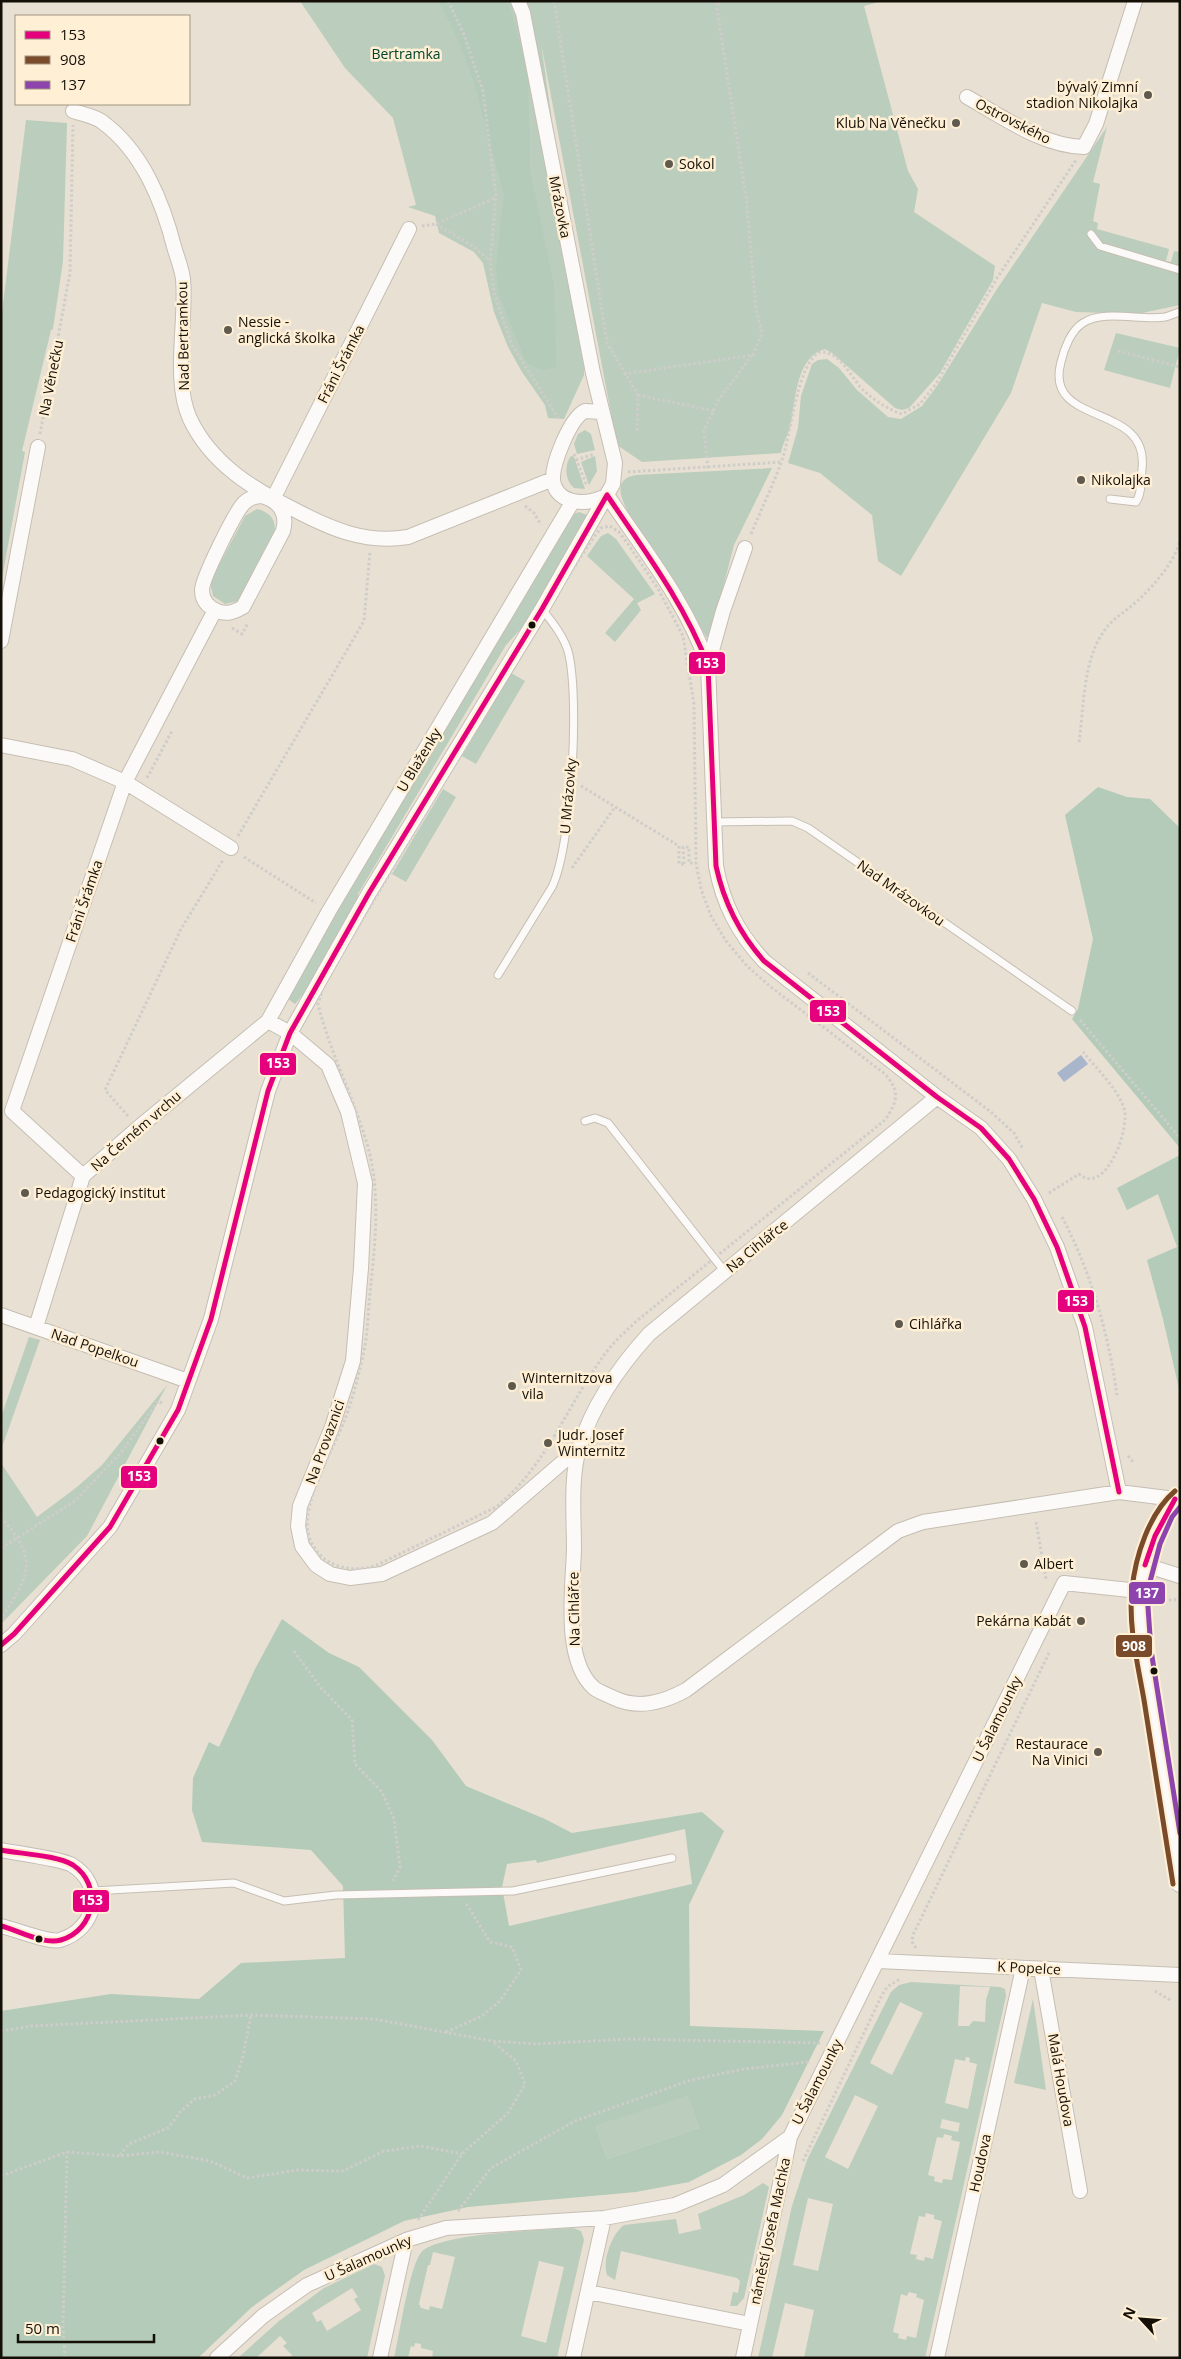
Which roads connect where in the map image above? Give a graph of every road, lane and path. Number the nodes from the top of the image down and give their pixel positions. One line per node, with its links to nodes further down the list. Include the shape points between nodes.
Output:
1 (448, 1): 9 (path, via 463,32 483,91)
2 (554, 1): 19 (path, via 607,343)
3 (719, 1): 17 (path, via 717,9 746,197 756,309 762,333)
4 (1135, 1): 8 (street, via 1096,124)
5 (523, 5): 22 (street, Mrázovka)
6 (967, 97): 8 (street, Ostrovského, via 1037,135 1066,146)
7 (73, 111): 25 (path, Na Věnečku, via 70,273); 35 (street, Nad Bertramkou, via 100,120 144,167 168,221 183,278 182,370 189,416 205,444 226,468)
8 (1084, 147): 29 (path, via 997,278 936,384 920,404 902,414 892,412 864,391 831,354 820,352 809,361 796,397)
9 (496, 197): 10 (path); 13 (path)
10 (436, 224): 11 (path); 13 (path, via 474,247)
11 (409, 229): 35 (street, Fráni Šrámka)
12 (1091, 234): 14 (lane, via 1100,246)
13 (490, 261): 24 (path, via 494,294 512,345)
14 (1180, 270)
15 (1180, 312): 36 (lane, via 1165,317 1096,318 1082,323 1064,349 1059,369 1060,386 1065,396 1073,404 1126,427 1142,449 1136,502)
16 (1118, 351): 18 (path)
17 (752, 355): 19 (path); 21 (path)
18 (1180, 367)
19 (624, 374): 20 (path)
20 (638, 396): 21 (path); 23 (path)
21 (714, 411): 30 (path, via 704,431)
22 (601, 412): 24 (street, via 582,412); 31 (street)
23 (638, 431)
24 (567, 434): 32 (street)
25 (38, 447): 48 (street)
26 (572, 450): 28 (path)
27 (595, 454): 28 (path)
28 (576, 460): 33 (path)
29 (782, 462): 30 (path); 43 (path)
30 (708, 468): 31 (path)
31 (616, 473): 34 (street)
32 (553, 479): 35 (street, Nad Bertramkou, via 396,539 346,534); 37 (street, via 559,493)
33 (587, 486)
34 (607, 495): 37 (street, via 596,502); 45 (street, U Blaženky); 49 (street, via 699,639)
35 (273, 499): 44 (street, via 283,510 285,522 248,600 232,613); 44 (street, via 252,497 241,507 204,580 204,599)
36 (1110, 499)
37 (573, 501): 64 (street, U Blaženky, via 334,903)
38 (519, 505): 39 (path, via 534,513)
39 (543, 532)
40 (1180, 542): 51 (path, via 1170,565 1130,607 1116,617 1095,645)
41 (361, 548): 42 (path)
42 (378, 548)
43 (745, 548): 49 (street)
44 (215, 610): 53 (street, Fráni Šrámka)
45 (544, 611): 59 (path, via 601,528 610,526 619,532 657,587 683,636 694,704); 62 (lane, U Mrázovky, via 567,650 574,696 563,842 554,883); 65 (street, U Blaženky, via 369,892); 73 (path, via 324,984 318,1004 368,1147 376,1196 374,1257 364,1346 346,1417 310,1502 307,1519 308,1533 318,1554 345,1568 365,1569 496,1507 523,1483 603,1356 639,1319)
46 (251, 617): 47 (path, via 242,634)
47 (226, 624)
48 (1, 641)
49 (708, 665): 57 (street)
50 (172, 730): 54 (path)
51 (1079, 742)
52 (1, 745): 53 (street, via 72,759)
53 (124, 782): 58 (street); 68 (street, Fráni Šrámka)
54 (145, 783)
55 (585, 788): 56 (path)
56 (615, 807): 59 (path, via 679,846 679,864 684,864 683,847 689,847 689,863); 60 (path)
57 (714, 822): 63 (lane, Nad Mrázovkou, via 792,822 808,828); 67 (street, via 720,890 729,914 754,951)
58 (231, 848): 61 (path)
59 (696, 863): 73 (path, via 701,889 712,916 747,966 885,1074 895,1085 896,1100 885,1120)
60 (572, 869)
61 (302, 894)
62 (498, 975)
63 (1072, 1011): 70 (path)
64 (268, 1021): 65 (street); 71 (street, Na Černém vrchu)
65 (290, 1033): 77 (street, U Blaženky, via 268,1091 211,1319); 79 (street, Na Provaznici, via 328,1065 348,1112 365,1183 353,1361 332,1427 300,1506 298,1526 302,1546 316,1564 330,1574 350,1578 382,1574 492,1523)
66 (1083, 1052): 72 (path, via 1117,1095 1126,1119 1123,1134 1117,1154 1100,1174 1092,1179 1079,1174)
67 (937, 1097): 74 (street, Na Cihlářce); 80 (street, via 981,1128 1009,1159 1034,1199 1057,1247 1085,1327)
68 (6, 1112): 71 (street, Fráni Šrámka)
69 (586, 1122): 73 (lane, via 595,1118 608,1123)
70 (1180, 1138)
71 (83, 1176): 76 (street, Na Černém vrchu)
72 (1049, 1193)
73 (713, 1258): 74 (lane)
74 (725, 1272): 79 (street, Na Cihlářce, via 649,1334 634,1351 598,1406)
75 (1, 1315): 76 (street, Nad Popelkou)
76 (36, 1327): 77 (street, Nad Popelkou)
77 (188, 1381): 78 (street, U Blaženky)
78 (178, 1410): 84 (path, via 158,1401 123,1450 75,1501); 92 (street, U Blaženky, via 110,1527)
79 (579, 1448): 80 (street, Na Cihlářce, via 574,1508 572,1642 580,1668 594,1688 620,1701 651,1704 686,1690 898,1531 923,1522)
80 (1119, 1492): 81 (street, Na Cihlářce)
81 (1178, 1498): 86 (street, via 1155,1536)
82 (1, 1517): 84 (path)
83 (1036, 1522): 88 (path)
84 (18, 1537): 85 (path); 92 (path, via 26,1552 26,1573 2,1617)
85 (1, 1548)
86 (1145, 1565): 87 (street); 89 (street)
87 (1180, 1576)
88 (1046, 1579)
89 (1139, 1591): 98 (street, via 1142,1641); 104 (street, U Šalamounky, via 1064,1583)
90 (1180, 1599): 91 (path)
91 (1164, 1600)
92 (14, 1634): 93 (street, U Blaženky)
93 (1, 1645)
94 (1052, 1648): 103 (path, via 913,1935 912,1942 916,1948)
95 (294, 1652): 101 (path, via 321,1688 352,1720 355,1764 382,1792 394,1819 400,1867)
96 (1, 1850): 99 (street, via 70,1863 87,1875)
97 (672, 1858): 100 (lane, via 513,1891)
98 (1180, 1883)
99 (93, 1892): 101 (lane, via 234,1883 284,1901); 102 (street, via 91,1913 81,1931 58,1941)
100 (460, 1892): 101 (lane); 111 (path, via 490,1942 512,1947 521,1970 500,2001 482,2016)
101 (387, 1893)
102 (1, 1926)
103 (922, 1949)
104 (878, 1961): 105 (street, K Popelce); 115 (street, U Šalamounky)
105 (1023, 1968): 106 (street, K Popelce); 132 (street, Houdova)
106 (1041, 1969): 107 (street, K Popelce); 121 (street, Malá Houdova)
107 (1180, 1975)
108 (887, 1987): 119 (path)
109 (251, 2014): 110 (path, via 32,2026); 111 (path, via 374,2019); 118 (path, via 235,2081 215,2095 195,2099 180,2111 168,2128 129,2144)
110 (1, 2031)
111 (446, 2032): 112 (path)
112 (492, 2041): 113 (path, via 537,2044 629,2038); 117 (path, via 516,2061 525,2084 508,2113)
113 (824, 2043)
114 (815, 2061): 123 (path, via 744,2069 692,2080 575,2122 491,2168)
115 (790, 2137): 122 (street, U Šalamounky, via 723,2185 675,2205); 126 (street, náměstí Josefa Machka)
116 (67, 2152): 118 (path); 120 (path); 127 (path)
117 (462, 2154): 118 (path, via 421,2146 384,2151 343,2172 298,2170 247,2178 210,2161 160,2152); 124 (path)
118 (120, 2156)
119 (801, 2165)
120 (1, 2176)
121 (1080, 2191)
122 (604, 2218): 123 (street, U Šalamounky); 125 (street)
123 (446, 2228): 124 (street, U Šalamounky)
124 (406, 2240): 128 (street, U Šalamounky, via 308,2285 263,2316); 129 (street)
125 (588, 2292): 126 (street, náměstí Josefa Machka); 130 (street)
126 (750, 2324): 131 (street, náměstí Josefa Machka)
127 (65, 2358)
128 (217, 2358)
129 (380, 2358)
130 (573, 2358)
131 (743, 2358)
132 (937, 2358)

